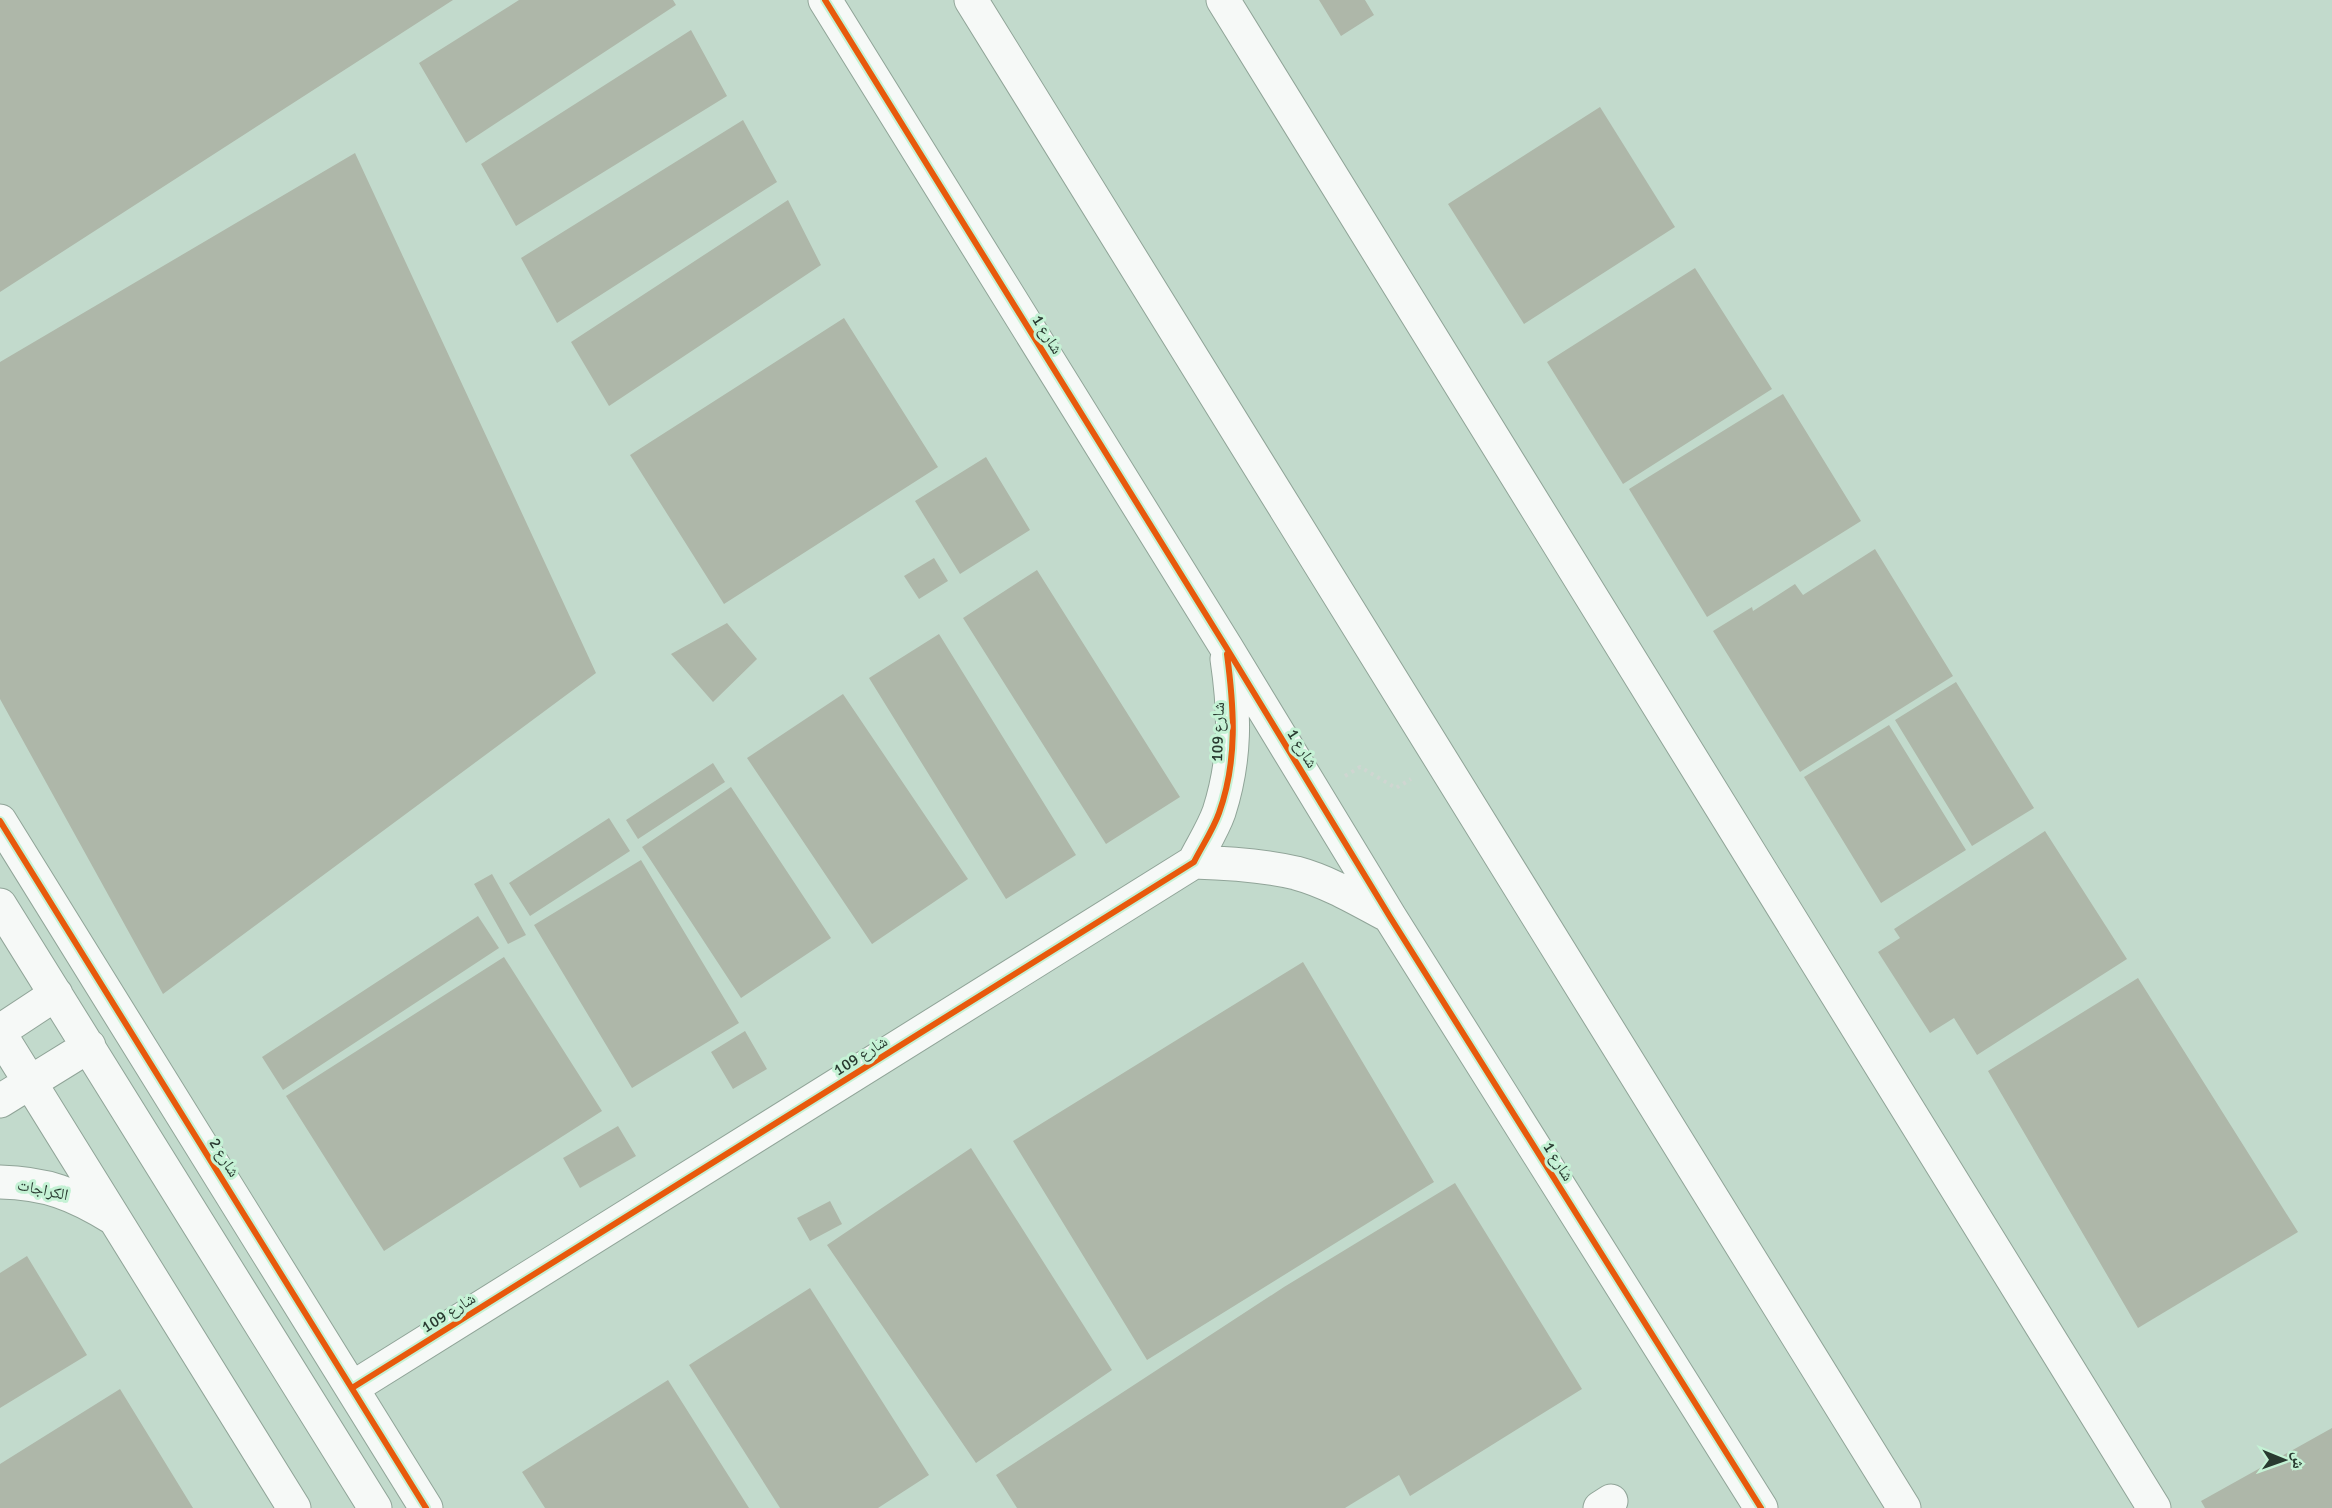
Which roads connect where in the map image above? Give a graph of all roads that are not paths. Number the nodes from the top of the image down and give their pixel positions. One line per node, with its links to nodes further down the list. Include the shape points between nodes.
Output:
1 (825, 0): 4 (street, شارع 1)
2 (971, 0): 21 (street)
3 (1223, 0): 22 (street)
4 (1226, 647): 6 (street, شارع 109, via 1234,706 1232,760 1219,813); 8 (street, شارع 1)
5 (0, 821): 16 (street, شارع 2)
6 (1194, 862): 8 (street, via 1245,864 1296,874 1344,892); 16 (street, شارع 109)
7 (0, 905): 9 (street)
8 (1390, 917): 20 (street, شارع 1)
9 (56, 994): 10 (street); 11 (street)
10 (0, 1033): 12 (street)
11 (89, 1046): 12 (street); 18 (street)
12 (30, 1082): 13 (street); 15 (street)
13 (0, 1101)
14 (0, 1182): 15 (street, الكراجات, via 59,1190)
15 (115, 1219): 17 (street)
16 (352, 1388): 19 (street, شارع 2)
17 (294, 1508)
18 (375, 1508)
19 (426, 1508)
20 (1761, 1508)
21 (1904, 1508)
22 (2154, 1508)

